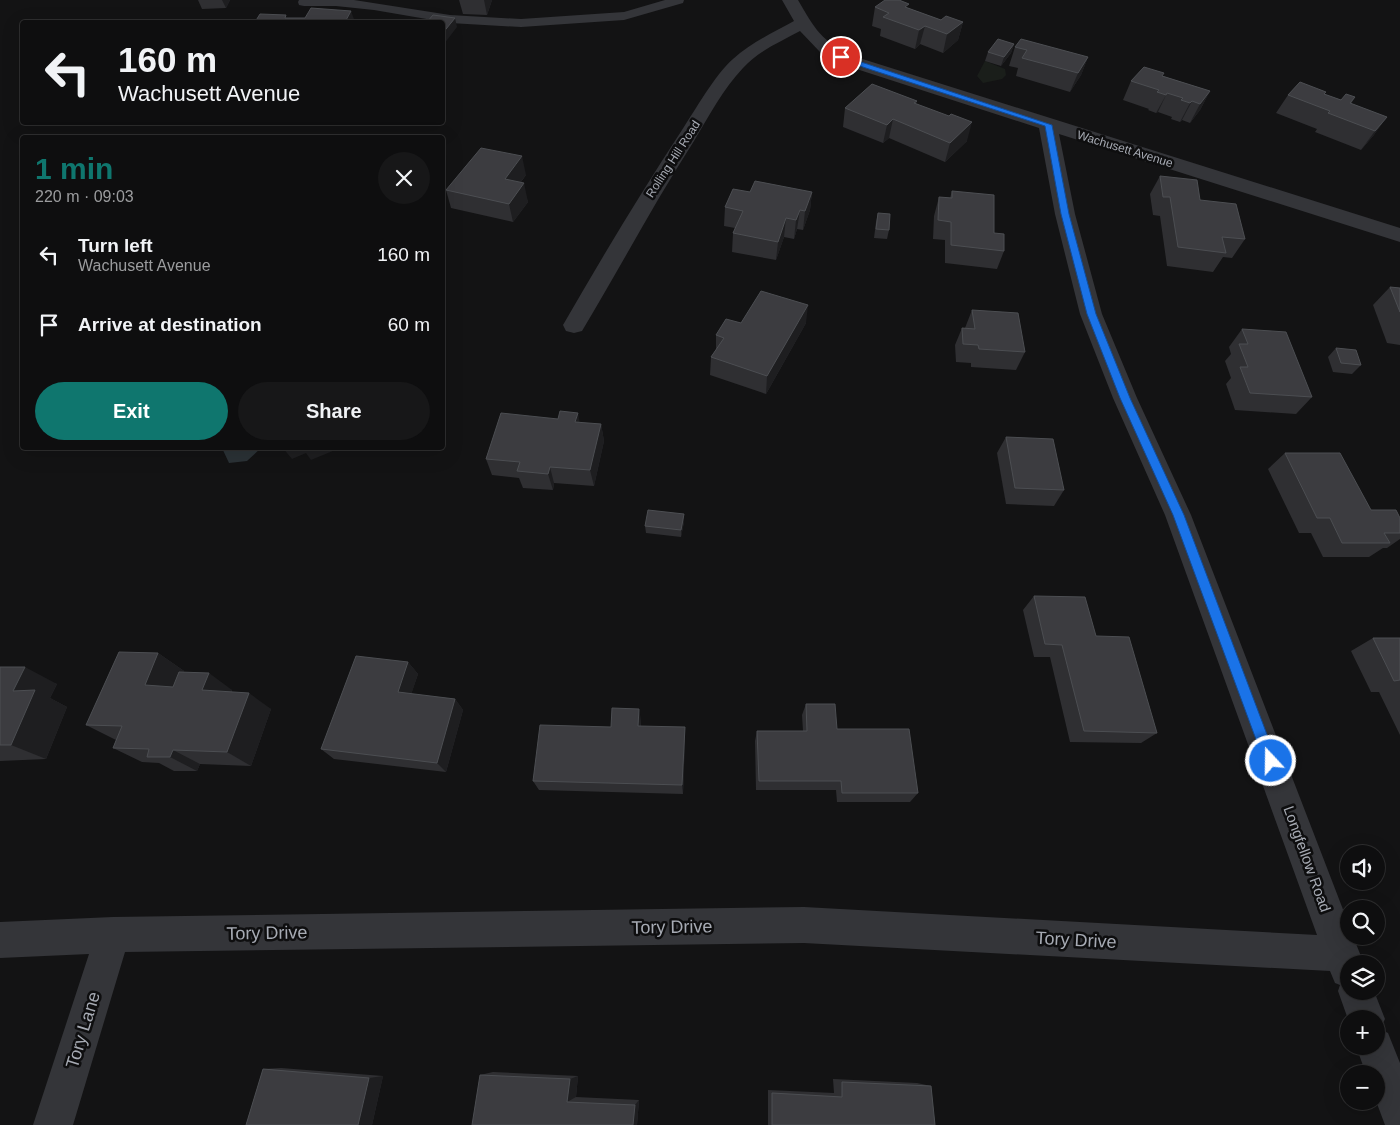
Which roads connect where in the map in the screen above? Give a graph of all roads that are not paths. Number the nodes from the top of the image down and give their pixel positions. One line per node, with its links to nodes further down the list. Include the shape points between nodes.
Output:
1 (678, 0): 3 (lane, via 624,16 521,23 450,19 336,2)
2 (790, 0): 4 (street, Wachusett Avenue)
3 (304, 2)
4 (803, 23): 5 (street, Wachusett Avenue, via 814,40 841,57); 7 (street, Rolling Hill Road, via 759,46 737,64 646,199 604,278)
5 (1048, 125): 6 (street, Wachusett Avenue); 10 (street, Longfellow Road, via 1065,214 1091,314 1178,515)
6 (1400, 235)
7 (574, 325)
8 (113, 935): 9 (street, Tory Drive); 11 (street, Tory Drive, via 804,925); 14 (street, Tory Lane)
9 (0, 940)
10 (1343, 955)
11 (1340, 963)
12 (1378, 1055): 13 (street)
13 (1400, 1115)
14 (53, 1125)

